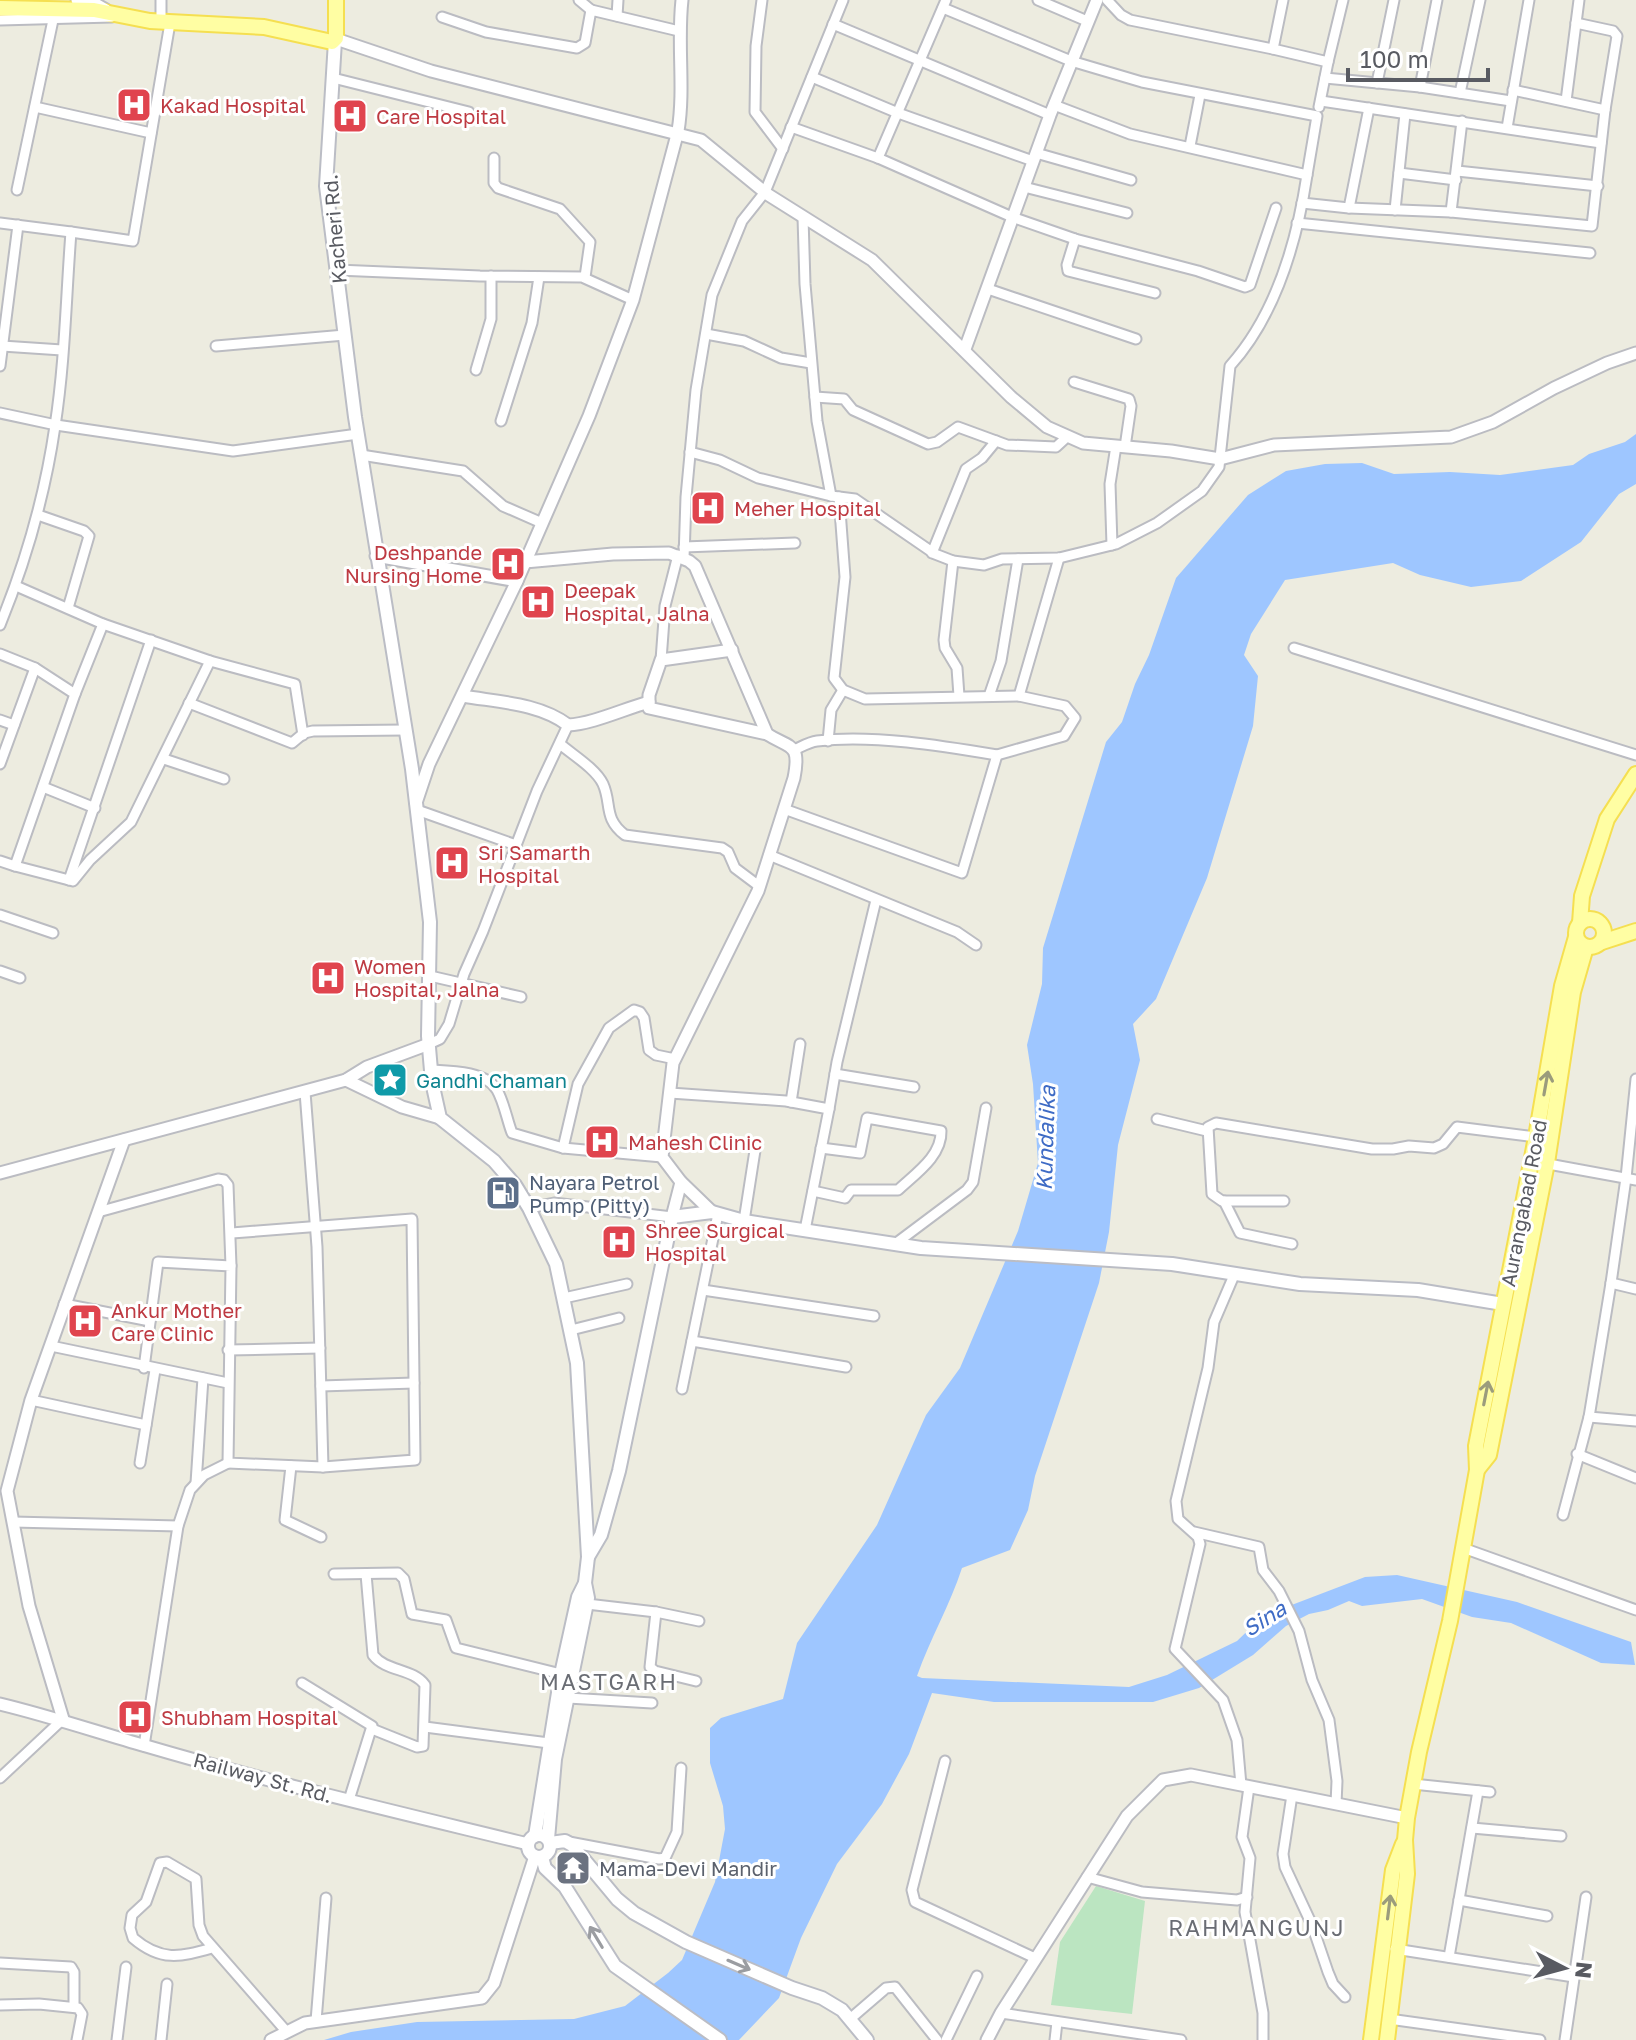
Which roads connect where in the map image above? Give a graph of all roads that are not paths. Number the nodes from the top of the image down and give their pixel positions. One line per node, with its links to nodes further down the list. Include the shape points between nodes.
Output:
1 (161, 0): 28 (street)
2 (336, 0): 32 (main road)
3 (579, 0): 21 (street)
4 (618, 0): 23 (street)
5 (682, 0): 31 (street)
6 (762, 0): 63 (street, via 755,112)
7 (843, 0): 30 (street)
8 (1038, 0): 27 (street)
9 (1097, 0): 27 (street)
10 (1107, 0): 33 (street, via 1130,20)
11 (1283, 0): 33 (street)
12 (1343, 0): 36 (street)
13 (1394, 0): 40 (street)
14 (1437, 0): 41 (street)
15 (1480, 0): 43 (street)
16 (1529, 0): 42 (street)
17 (1579, 0): 29 (street)
18 (945, 4): 34 (street); 35 (street)
19 (78, 5): 20 (main road); 22 (main road)
20 (0, 8)
21 (591, 10): 23 (street); 24 (street, via 585,43 577,48 486,32)
22 (114, 14): 26 (street); 28 (main road)
23 (617, 16): 31 (street)
24 (442, 17)
25 (0, 20): 26 (street)
26 (53, 20): 48 (street)
27 (1087, 21): 35 (street)
28 (166, 22): 32 (main road, via 264,27); 59 (street)
29 (1576, 23): 47 (street); 51 (street, via 1616,32)
30 (833, 24): 34 (street); 37 (street)
31 (679, 31): 60 (street)
32 (336, 40): 38 (main road, Kacheri Rd.); 60 (street, via 431,71)
33 (1273, 49): 36 (street)
34 (922, 60): 50 (street); 53 (street)
35 (1071, 61): 44 (street); 50 (street)
36 (1328, 62): 39 (street)
37 (812, 77): 53 (street); 57 (street)
38 (333, 78): 52 (street); 89 (main road, Kacheri Rd., via 326,186)
39 (1325, 78): 40 (street); 45 (street)
40 (1377, 83): 41 (street)
41 (1420, 87): 43 (street)
42 (1513, 90): 46 (street); 47 (street)
43 (1460, 93): 46 (street)
44 (1200, 95): 55 (street); 62 (street)
45 (1321, 101): 49 (street); 55 (street)
46 (1511, 101): 58 (street)
47 (1566, 101): 51 (street)
48 (35, 107): 59 (street); 73 (street)
49 (1369, 108): 54 (street); 77 (street)
50 (1052, 110): 62 (street); 64 (street)
51 (1605, 110): 61 (street)
52 (469, 112)
53 (898, 113): 64 (street); 66 (street)
54 (1405, 114): 56 (street); 67 (street)
55 (1317, 116): 68 (street)
56 (1462, 121): 58 (street); 69 (street)
57 (791, 127): 63 (street); 66 (street)
58 (1507, 128): 61 (street)
59 (151, 133): 86 (street, via 133,241)
60 (678, 134): 74 (street, via 701,140); 95 (street)
61 (1601, 143): 71 (street)
62 (1190, 146): 68 (street)
63 (783, 149): 74 (street)
64 (1035, 157): 70 (street); 72 (street)
65 (494, 158): 92 (street, via 498,188 557,207 588,240)
66 (878, 158): 82 (street)
67 (1399, 173): 69 (street); 78 (street)
68 (1307, 175): 75 (street)
69 (1456, 176): 71 (street); 79 (street)
70 (1131, 180)
71 (1598, 186): 79 (street, via 1590,227)
72 (1024, 187): 80 (street); 82 (street)
73 (17, 190)
74 (765, 192): 81 (street); 97 (street, via 742,221 712,295)
75 (1302, 203): 77 (street); 84 (street)
76 (1276, 208): 87 (street, via 1247,287)
77 (1349, 208): 78 (street)
78 (1395, 210): 79 (street)
79 (1451, 212)
80 (1127, 213)
81 (803, 217): 102 (street, via 872,260); 105 (street)
82 (1012, 217): 87 (street); 93 (street)
83 (0, 223): 85 (street)
84 (1297, 223): 88 (street); 119 (street, via 1275,295 1230,366)
85 (18, 225): 86 (street); 96 (street)
86 (71, 232): 103 (street)
87 (1075, 239): 94 (street, via 1068,271)
88 (1590, 253)
89 (337, 270): 90 (street); 98 (main road, Kacheri Rd.)
90 (491, 276): 91 (street); 107 (street, via 491,319)
91 (539, 277): 92 (street); 111 (street, via 532,323)
92 (585, 277): 95 (street)
93 (988, 289): 99 (street); 102 (street)
94 (1155, 293)
95 (633, 300): 122 (street)
96 (4, 305): 100 (street)
97 (706, 334): 105 (street); 117 (street)
98 (345, 335): 101 (street); 113 (main road, Kacheri Rd.)
99 (1136, 339)
100 (2, 346): 103 (street); 106 (street)
101 (216, 346)
102 (965, 349): 114 (street, via 1011,397 1047,427)
103 (62, 350): 112 (street)
104 (1636, 353): 119 (street, via 1451,437 1274,445)
105 (811, 363): 109 (street)
106 (0, 366)
107 (476, 370)
108 (1074, 382): 116 (street, via 1129,399)
109 (815, 397): 115 (street, via 844,399 853,410 924,443 937,442 960,427); 120 (street)
110 (0, 413): 112 (street)
111 (501, 421)
112 (56, 425): 113 (street, via 233,451); 121 (street)
113 (358, 434): 118 (main road, Kacheri Rd.)
114 (1068, 436): 115 (street, via 1056,447 1014,447); 116 (street, via 1083,443)
115 (996, 441): 126 (street, via 966,469)
116 (1120, 446): 119 (street); 124 (street, via 1110,484)
117 (690, 452): 120 (street, via 758,478); 125 (street)
118 (361, 455): 122 (street, via 463,471 503,506); 127 (main road, Kacheri Rd.)
119 (1220, 459): 124 (street, via 1202,491 1157,523)
120 (835, 497): 126 (street, via 855,499); 144 (street, via 845,577 834,678)
121 (38, 515): 133 (street); 134 (street, via 89,536)
122 (542, 523): 131 (street)
123 (795, 543): 125 (street)
124 (1112, 545): 128 (street)
125 (682, 553): 131 (street); 139 (street, via 695,566); 141 (street, via 665,606)
126 (932, 553): 130 (street)
127 (376, 556): 132 (street); 155 (main road, Kacheri Rd.)
128 (1059, 558): 129 (street); 149 (street)
129 (1018, 559): 130 (street, via 984,565); 148 (street, via 1001,661)
130 (953, 561): 147 (street, via 944,640 957,668)
131 (525, 562): 132 (street)
132 (517, 581): 146 (street)
133 (16, 586): 134 (street); 136 (street)
134 (68, 608): 135 (street)
135 (103, 624): 137 (street); 145 (street)
136 (0, 625)
137 (151, 640): 142 (street); 169 (street)
138 (1294, 648): 162 (street)
139 (732, 650): 141 (street); 157 (street)
140 (0, 654): 143 (street)
141 (661, 660): 150 (street)
142 (210, 661): 151 (street); 156 (street, via 295,684)
143 (35, 668): 145 (street); 153 (street)
144 (843, 690): 147 (street, via 865,699); 158 (street, via 831,710)
145 (75, 694): 167 (street)
146 (463, 696): 154 (street, via 539,710); 168 (street, via 429,764)
147 (959, 696): 148 (street)
148 (989, 696): 149 (street)
149 (1019, 696): 161 (street, via 1065,706 1075,718 1064,736)
150 (649, 702): 154 (street); 157 (street, via 649,708)
151 (189, 703): 156 (street, via 289,743); 163 (street)
152 (0, 720): 153 (street)
153 (14, 725): 164 (street)
154 (568, 725): 159 (street)
155 (405, 730): 156 (street); 168 (main road, Kacheri Rd.)
156 (307, 733)
157 (767, 734): 160 (street)
158 (828, 741): 160 (street); 161 (street, via 927,744)
159 (560, 744): 171 (street); 176 (street, via 600,780 610,818 625,835 722,848 735,868)
160 (794, 750): 170 (street, via 796,768)
161 (997, 755): 170 (street, via 962,873)
162 (1636, 755)
163 (164, 759): 166 (street); 175 (street, via 131,822)
164 (0, 764)
165 (1636, 774): 179 (main road, Aurangabad Road, via 1607,819 1582,896)
166 (224, 779)
167 (43, 787): 169 (street); 174 (street)
168 (416, 807): 171 (street); 184 (main road, Kacheri Rd., via 430,922)
169 (95, 808): 175 (street)
170 (784, 809): 172 (street)
171 (516, 845): 186 (street)
172 (769, 855): 176 (street); 177 (street)
173 (0, 861): 174 (street)
174 (15, 866): 175 (street)
175 (69, 880)
176 (759, 886): 190 (street)
177 (876, 900): 182 (street, via 957,932); 192 (street)
178 (0, 915): 181 (street)
179 (1587, 930): 180 (main road); 180 (main road, via 1605,933 1602,942); 204 (main road, Aurangabad Road, one-way to 179, via 1562,986); 210 (main road, Aurangabad Road)
180 (1631, 931)
181 (53, 933)
182 (976, 945)
183 (0, 971): 185 (street)
184 (430, 976): 186 (street); 188 (main road, Kacheri Rd.)
185 (20, 978)
186 (461, 981): 187 (street); 188 (street, via 444,1034)
187 (521, 997)
188 (429, 1044): 191 (main road, Kacheri Rd.); 194 (street)
189 (800, 1044): 198 (street)
190 (675, 1059): 197 (street); 207 (street, via 649,1050 640,1012 616,1021 578,1084)
191 (431, 1070): 201 (main road, Kacheri Rd.); 207 (street, via 487,1080 497,1090 512,1133)
192 (835, 1074): 195 (street); 200 (street)
193 (1636, 1079): 212 (street)
194 (346, 1080): 196 (street); 201 (street, via 402,1107)
195 (914, 1087)
196 (305, 1092): 205 (street); 222 (street)
197 (670, 1093): 198 (street); 209 (street)
198 (791, 1102): 200 (street)
199 (986, 1108): 225 (street, via 973,1182)
200 (829, 1109): 208 (street)
201 (440, 1118): 217 (main road, via 494,1161)
202 (1157, 1119): 203 (street)
203 (1207, 1131): 204 (street, via 1216,1123 1372,1149 1434,1148 1457,1127); 215 (street, via 1212,1194)
204 (1536, 1137): 210 (main road, Aurangabad Road)
205 (124, 1140): 211 (street); 218 (street)
206 (756, 1144): 221 (street)
207 (563, 1148): 209 (street)
208 (821, 1148): 214 (street); 214 (street, via 860,1153 867,1118 941,1131 941,1143 929,1160 898,1190 851,1190 845,1198)
209 (662, 1157): 213 (street)
210 (1539, 1162): 212 (street); 235 (main road, Aurangabad Road); 261 (main road, Aurangabad Road, via 1489,1455)
211 (0, 1173)
212 (1631, 1179): 229 (street)
213 (681, 1182): 219 (street); 220 (street)
214 (813, 1191): 223 (street)
215 (1224, 1201): 216 (street); 226 (street, via 1240,1233)
216 (1284, 1201)
217 (529, 1208): 220 (street, via 554,1203); 233 (main road, via 556,1264)
218 (98, 1212): 224 (street, via 221,1179 228,1185); 234 (street)
219 (715, 1213): 220 (main road); 221 (main road); 232 (street)
220 (672, 1217): 270 (main road, via 619,1471 601,1535)
221 (744, 1221): 223 (main road)
222 (315, 1225): 224 (street); 242 (street); 249 (street, via 412,1219)
223 (805, 1230): 225 (main road)
224 (232, 1233): 227 (street)
225 (895, 1244): 228 (main road)
226 (1292, 1244)
227 (231, 1266): 238 (street, via 158,1262); 243 (street)
228 (1235, 1273): 235 (main road, via 1300,1284 1418,1290); 267 (street, via 1214,1322 1176,1501 1178,1519)
229 (1611, 1283): 231 (street); 253 (street)
230 (627, 1284): 233 (street)
231 (1636, 1289)
232 (703, 1290): 236 (street); 240 (street)
233 (564, 1298): 239 (main road)
234 (64, 1304): 238 (street); 241 (street)
235 (1503, 1304): 261 (main road, Aurangabad Road, one-way to 235, via 1476,1446)
236 (874, 1316)
237 (619, 1318): 239 (street)
238 (150, 1321): 245 (street)
239 (571, 1330): 270 (main road)
240 (692, 1341): 244 (street); 251 (street)
241 (51, 1346): 245 (street); 252 (street)
242 (320, 1348): 243 (street); 250 (street)
243 (228, 1350): 248 (street)
244 (846, 1367)
245 (144, 1368): 246 (street)
246 (155, 1370): 247 (street); 255 (street)
247 (203, 1378): 248 (street); 263 (street)
248 (228, 1383): 258 (street)
249 (414, 1383): 250 (street); 260 (street, via 415,1460)
250 (321, 1386): 260 (street)
251 (682, 1389)
252 (31, 1400): 255 (street); 265 (street, via 7,1491)
253 (1589, 1417): 254 (street); 256 (street)
254 (1636, 1421)
255 (146, 1425): 257 (street)
256 (1577, 1454): 262 (street); 264 (street)
257 (140, 1463)
258 (228, 1463): 259 (street); 263 (street)
259 (291, 1466): 260 (street); 268 (street, via 285,1520)
260 (323, 1467)
261 (1477, 1470): 269 (main road, Aurangabad Road)
262 (1636, 1478)
263 (196, 1483): 266 (street)
264 (1563, 1515)
265 (13, 1522): 266 (street); 284 (street, via 29,1606)
266 (178, 1526): 288 (street)
267 (1192, 1532): 293 (street, via 1200,1550 1175,1649 1223,1700); 298 (street, via 1259,1547 1263,1570 1299,1631 1332,1734)
268 (321, 1537)
269 (1462, 1554): 275 (street); 292 (main road, Aurangabad Road)
270 (588, 1557): 273 (main road)
271 (334, 1574): 272 (street)
272 (366, 1574): 278 (street, via 402,1576 412,1614 446,1620 456,1648); 285 (street, via 371,1649 382,1664 423,1681)
273 (585, 1583): 274 (main road); 278 (main road)
274 (587, 1604): 276 (street); 281 (main road)
275 (1636, 1610)
276 (656, 1612): 277 (street); 279 (street, via 650,1667)
277 (699, 1621)
278 (561, 1674): 287 (main road)
279 (696, 1681)
280 (302, 1683): 286 (street)
281 (568, 1698): 282 (street); 302 (main road)
282 (652, 1703)
283 (0, 1704): 284 (street, Railway St. Rd.)
284 (63, 1719): 288 (street, Railway St. Rd.); 291 (street)
285 (425, 1727): 286 (street, via 421,1747); 287 (street)
286 (372, 1729): 297 (street)
287 (549, 1743): 302 (main road)
288 (144, 1746): 297 (street, Railway St. Rd.)
289 (945, 1761): 312 (street, via 912,1890 915,1902)
290 (681, 1768): 302 (street, via 677,1832 665,1858)
291 (0, 1778)
292 (1413, 1784): 294 (street); 299 (main road)
293 (1245, 1786): 296 (street); 303 (street, via 1191,1775 1163,1780 1127,1816); 304 (street)
294 (1478, 1791): 295 (street); 300 (street)
295 (1490, 1792)
296 (1292, 1795): 298 (street); 318 (street, via 1285,1867 1333,1984)
297 (349, 1800): 302 (street, Railway St. Rd.)
298 (1336, 1804): 299 (street)
299 (1407, 1818): 310 (main road, via 1393,1870)
300 (1472, 1828): 301 (street); 307 (street)
301 (1561, 1836)
302 (546, 1845): 322 (main road, one-way to 322, via 625,1906 686,1942 822,1998); 324 (street, via 494,1983 482,1998); 333 (main road, one-way to 302, via 615,1966 565,1887 545,1868)
303 (1087, 1877): 304 (street, via 1142,1892); 312 (street)
304 (1247, 1897): 340 (street)
305 (1586, 1897): 316 (street)
306 (326, 1898): 324 (street)
307 (1459, 1900): 308 (street); 311 (street)
308 (1547, 1916)
309 (212, 1948): 309 (street, via 201,1931 196,1879 160,1863 146,1902 132,1915 133,1938 170,1957); 326 (street)
310 (1391, 1948): 311 (street); 323 (main road); 341 (main road)
311 (1449, 1957): 316 (street)
312 (1035, 1958): 321 (street)
313 (0, 1963): 320 (street, via 71,1967)
314 (126, 1967): 330 (street)
315 (977, 1976): 336 (street)
316 (1574, 1977): 344 (street)
317 (167, 1984): 331 (street)
318 (1345, 1997)
319 (0, 2005): 320 (street)
320 (74, 2007): 329 (street, via 82,2014)
321 (1001, 2013): 325 (street); 337 (street)
322 (850, 2019): 334 (main road); 335 (street, via 886,1988 895,1987)
323 (1389, 2019): 327 (street); 342 (main road)
324 (316, 2021): 326 (street)
325 (1057, 2022): 328 (street); 338 (street)
326 (286, 2031): 332 (street)
327 (1456, 2035): 343 (street)
328 (1138, 2037): 339 (street)
329 (77, 2040)
330 (117, 2040)
331 (161, 2040)
332 (271, 2040)
333 (720, 2040)
334 (867, 2040)
335 (937, 2040)
336 (946, 2040)
337 (987, 2040)
338 (1055, 2040)
339 (1181, 2040)
340 (1263, 2040)
341 (1371, 2040)
342 (1387, 2040)
343 (1540, 2040)
344 (1565, 2040)

